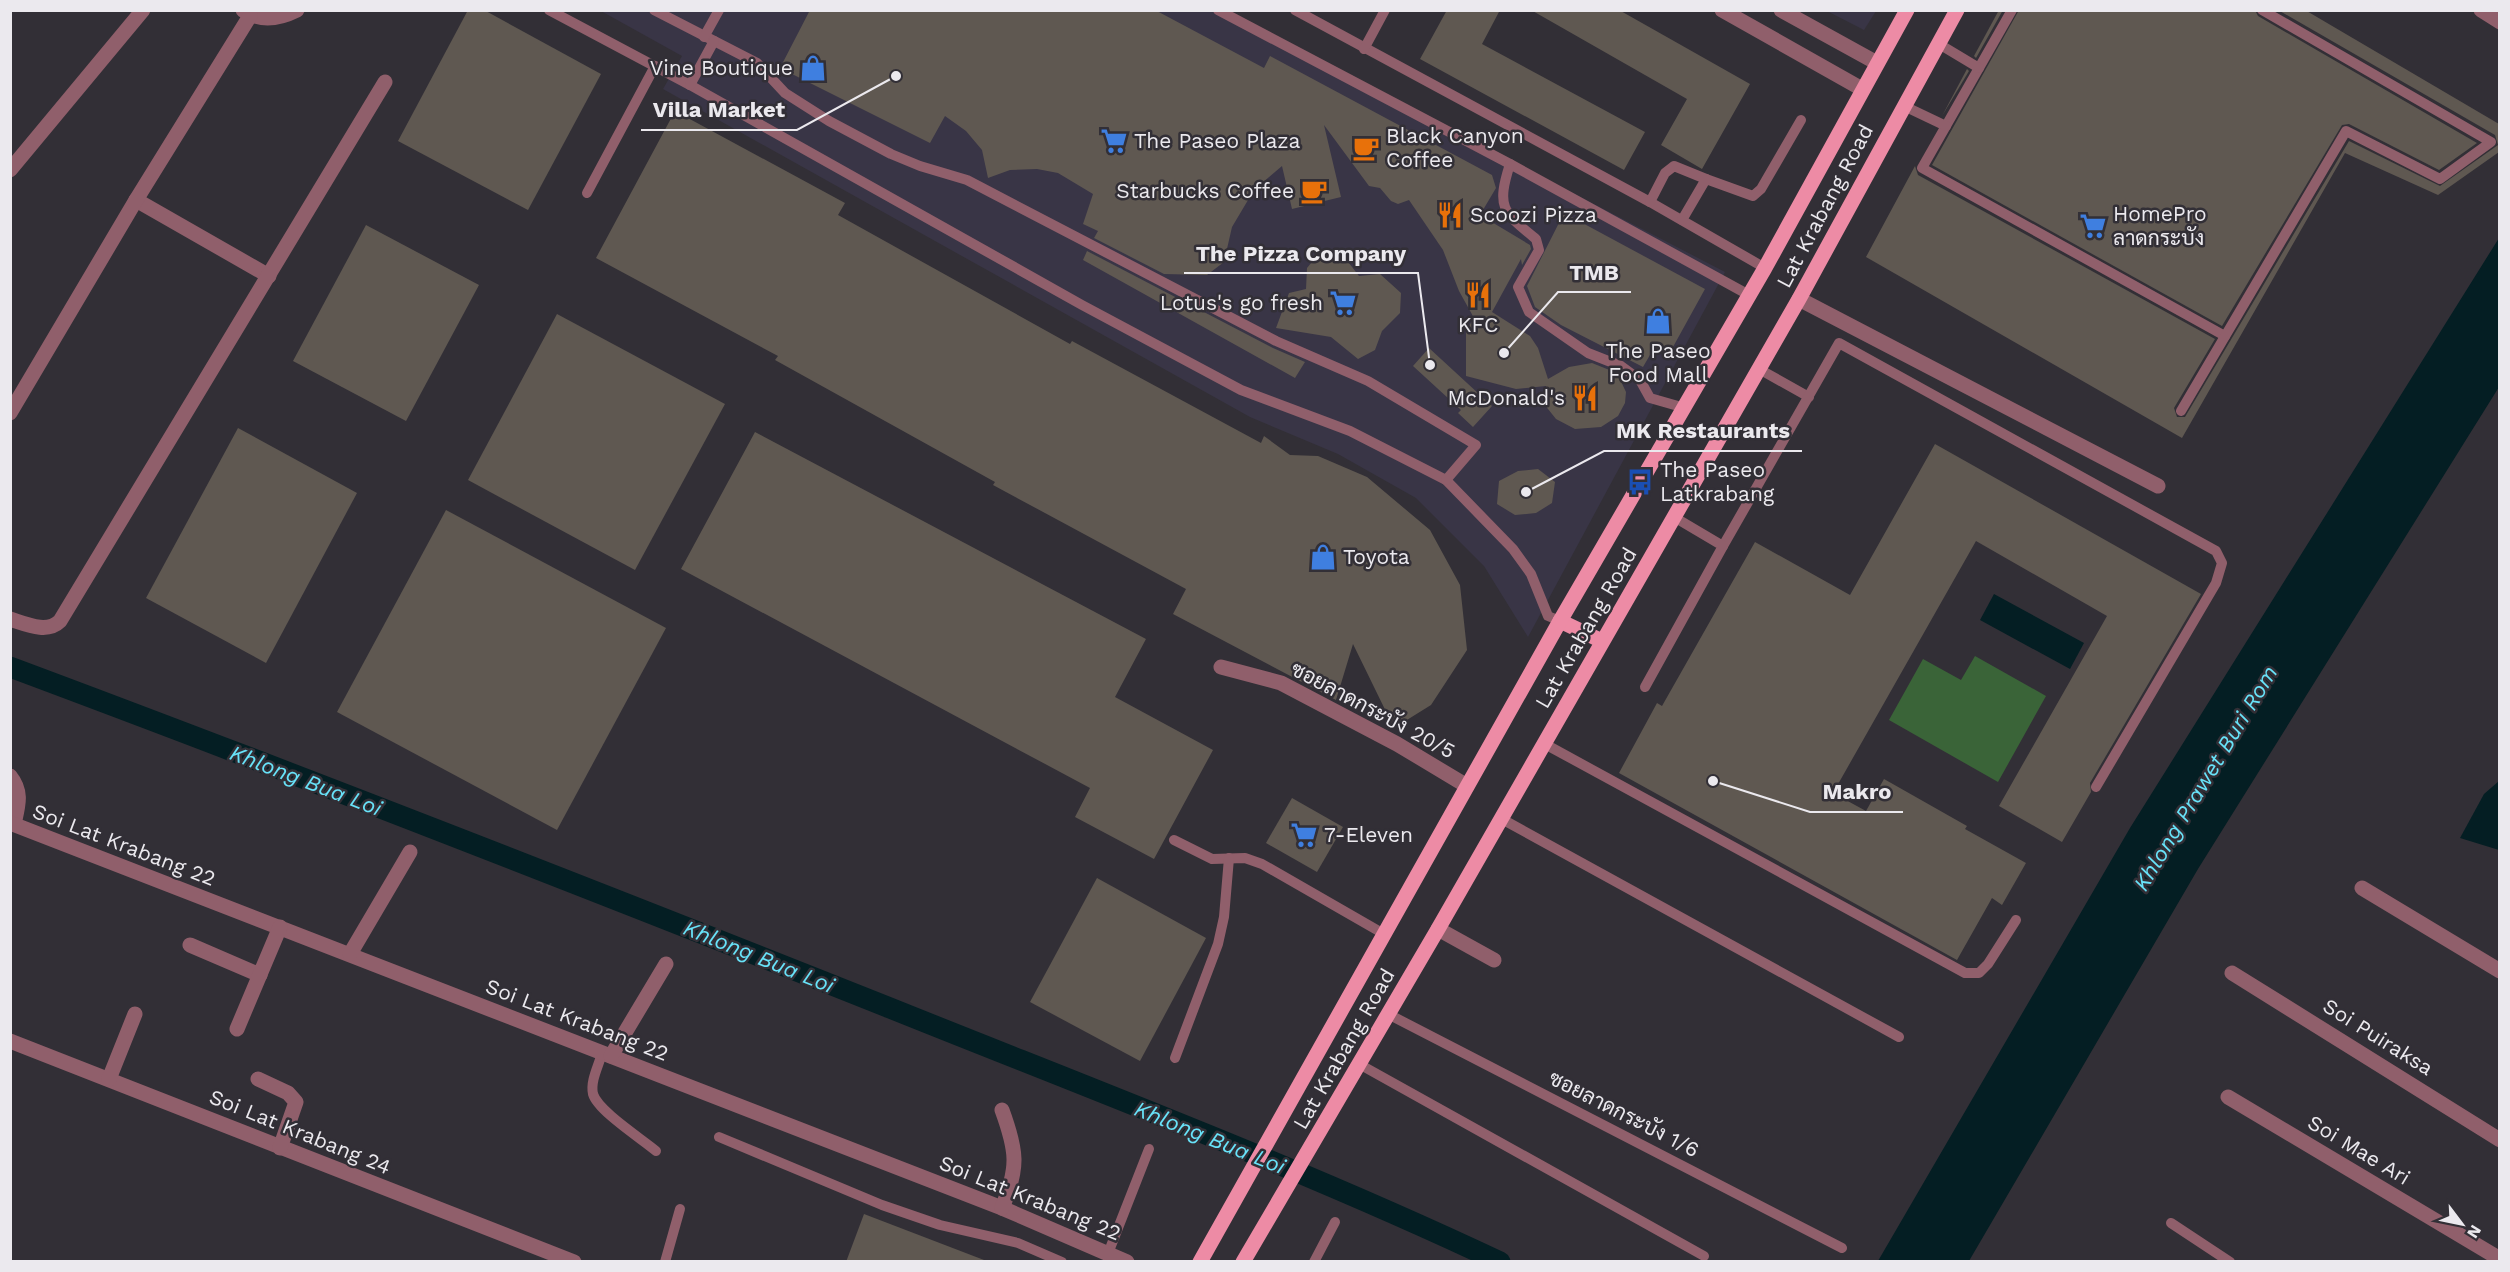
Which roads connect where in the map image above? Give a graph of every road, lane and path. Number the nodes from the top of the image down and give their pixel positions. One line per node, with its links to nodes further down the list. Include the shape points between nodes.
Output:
1 (143, 10): 32 (street)
2 (297, 10): 16 (street, via 284,17 265,18)
3 (549, 10): 23 (lane)
4 (719, 10): 19 (lane)
5 (1218, 10): 31 (lane)
6 (1295, 10): 17 (lane)
7 (1384, 10): 21 (lane)
8 (1722, 10): 27 (street)
9 (1780, 10): 22 (street)
10 (1907, 10): 22 (main road, Lat Krabang Road)
11 (1957, 10): 20 (main road, Lat Krabang Road)
12 (2012, 10): 24 (lane)
13 (2262, 10): 42 (lane, via 2491,142 2440,179 2346,131)
14 (2481, 10): 18 (street)
15 (659, 12): 19 (lane)
16 (247, 13): 35 (street)
17 (1315, 15): 21 (lane)
18 (2499, 22)
19 (709, 39): 26 (lane); 48 (lane, via 757,63 801,104 891,154 967,180 1276,340 1368,381 1476,446)
20 (1939, 44): 24 (lane); 28 (main road, Lat Krabang Road)
21 (1364, 49): 36 (lane)
22 (1877, 63): 27 (main road, Lat Krabang Road)
23 (655, 66): 26 (lane); 34 (lane)
24 (1979, 68): 30 (lane)
25 (385, 82): 39 (street)
26 (690, 85): 48 (lane, via 1241,390 1350,431)
27 (1862, 89): 38 (main road, Lat Krabang Road)
28 (1904, 105): 30 (lane); 41 (main road, Lat Krabang Road)
29 (1801, 120): 33 (lane, via 1761,189 1753,196)
30 (1946, 126): 42 (lane, via 1922,168)
31 (1510, 165): 40 (lane); 45 (lane, via 1503,205 1509,217 1536,239 1539,250 1518,287 1529,312 1588,353 1621,366 1640,380 1650,398)
32 (10, 170)
33 (1706, 178): 36 (lane, via 1674,166 1665,173); 37 (lane)
34 (587, 193)
35 (136, 200): 39 (street); 47 (street)
36 (1650, 202): 37 (lane)
37 (1682, 220): 38 (lane)
38 (1765, 268): 40 (main road, Lat Krabang Road)
39 (268, 276): 52 (street, via 60,621 42,628)
40 (1749, 295): 45 (main road, Lat Krabang Road)
41 (1799, 298): 43 (main road, Lat Krabang Road); 49 (street)
42 (2225, 336): 46 (lane)
43 (1759, 369): 44 (lane); 50 (main road, Lat Krabang Road)
44 (1809, 397): 51 (lane); 60 (lane, via 1839,343 2216,551 2222,563 2216,583)
45 (1685, 408): 53 (main road, Lat Krabang Road)
46 (2181, 411)
47 (10, 413)
48 (1446, 480): 53 (lane, via 1513,549 1531,573 1548,616)
49 (2158, 486)
50 (1674, 517): 51 (lane); 54 (main road, Lat Krabang Road)
51 (1723, 546): 56 (lane)
52 (10, 619)
53 (1560, 621): 54 (main road); 59 (main road, Lat Krabang Road)
54 (1602, 641): 57 (main road, Lat Krabang Road)
55 (1221, 667): 59 (street, ซอยลาดกระบัง 20/5, via 1281,682)
56 (1645, 687)
57 (1543, 743): 61 (main road, Lat Krabang Road); 67 (lane, via 1965,973 1978,973 1988,964)
58 (10, 776): 62 (street, via 20,793)
59 (1467, 786): 70 (main road, Lat Krabang Road)
60 (2096, 787)
61 (1500, 818): 69 (main road, Lat Krabang Road); 81 (lane)
62 (12, 824): 68 (street, Soi Lat Krabang 22)
63 (1174, 840): 65 (lane, via 1212,859)
64 (410, 852): 72 (street)
65 (1229, 858): 70 (lane, via 1262,864); 84 (lane, via 1218,944)
66 (2362, 888): 75 (street)
67 (2016, 920)
68 (280, 927): 72 (street, Soi Lat Krabang 22); 77 (street)
69 (1438, 929): 73 (street); 79 (main road, Lat Krabang Road)
70 (1384, 934): 108 (main road, Lat Krabang Road)
71 (190, 945): 77 (street)
72 (350, 954): 83 (street, Soi Lat Krabang 22)
73 (1494, 960)
74 (666, 964): 83 (street)
75 (2499, 971)
76 (2232, 973): 91 (street, Soi Puiraksa)
77 (260, 975): 80 (street)
78 (135, 1014): 86 (street)
79 (1388, 1014): 85 (main road, Lat Krabang Road); 99 (lane, ซอยลาดกระบัง 1/6)
80 (237, 1029)
81 (1899, 1037)
82 (10, 1041): 86 (street, Soi Lat Krabang 24)
83 (607, 1054): 94 (lane, via 594,1080 593,1094 600,1106); 95 (street, Soi Lat Krabang 22)
84 (1175, 1058)
85 (1359, 1064): 101 (lane); 102 (main road, Lat Krabang Road)
86 (109, 1078): 92 (street, Soi Lat Krabang 24)
87 (258, 1078): 92 (street, via 288,1093 296,1102)
88 (2228, 1097): 103 (street, Soi Mae Ari)
89 (1002, 1110): 95 (street, via 1014,1141 1016,1164)
90 (719, 1137): 106 (lane, via 882,1205 940,1225 1018,1243)
91 (2499, 1140)
92 (280, 1148): 104 (street, Soi Lat Krabang 24)
93 (1149, 1149): 100 (lane)
94 (656, 1151)
95 (1002, 1208): 100 (street, Soi Lat Krabang 22)
96 (680, 1209): 105 (lane)
97 (1335, 1222): 109 (lane)
98 (2171, 1223): 110 (lane)
99 (1842, 1248)
100 (1109, 1251): 107 (street, Soi Lat Krabang 22)
101 (1704, 1256)
102 (1245, 1258)
103 (2499, 1259)
104 (574, 1262)
105 (664, 1262)
106 (1062, 1262)
107 (1127, 1262)
108 (1200, 1262)
109 (1314, 1262)
110 (2230, 1262)

